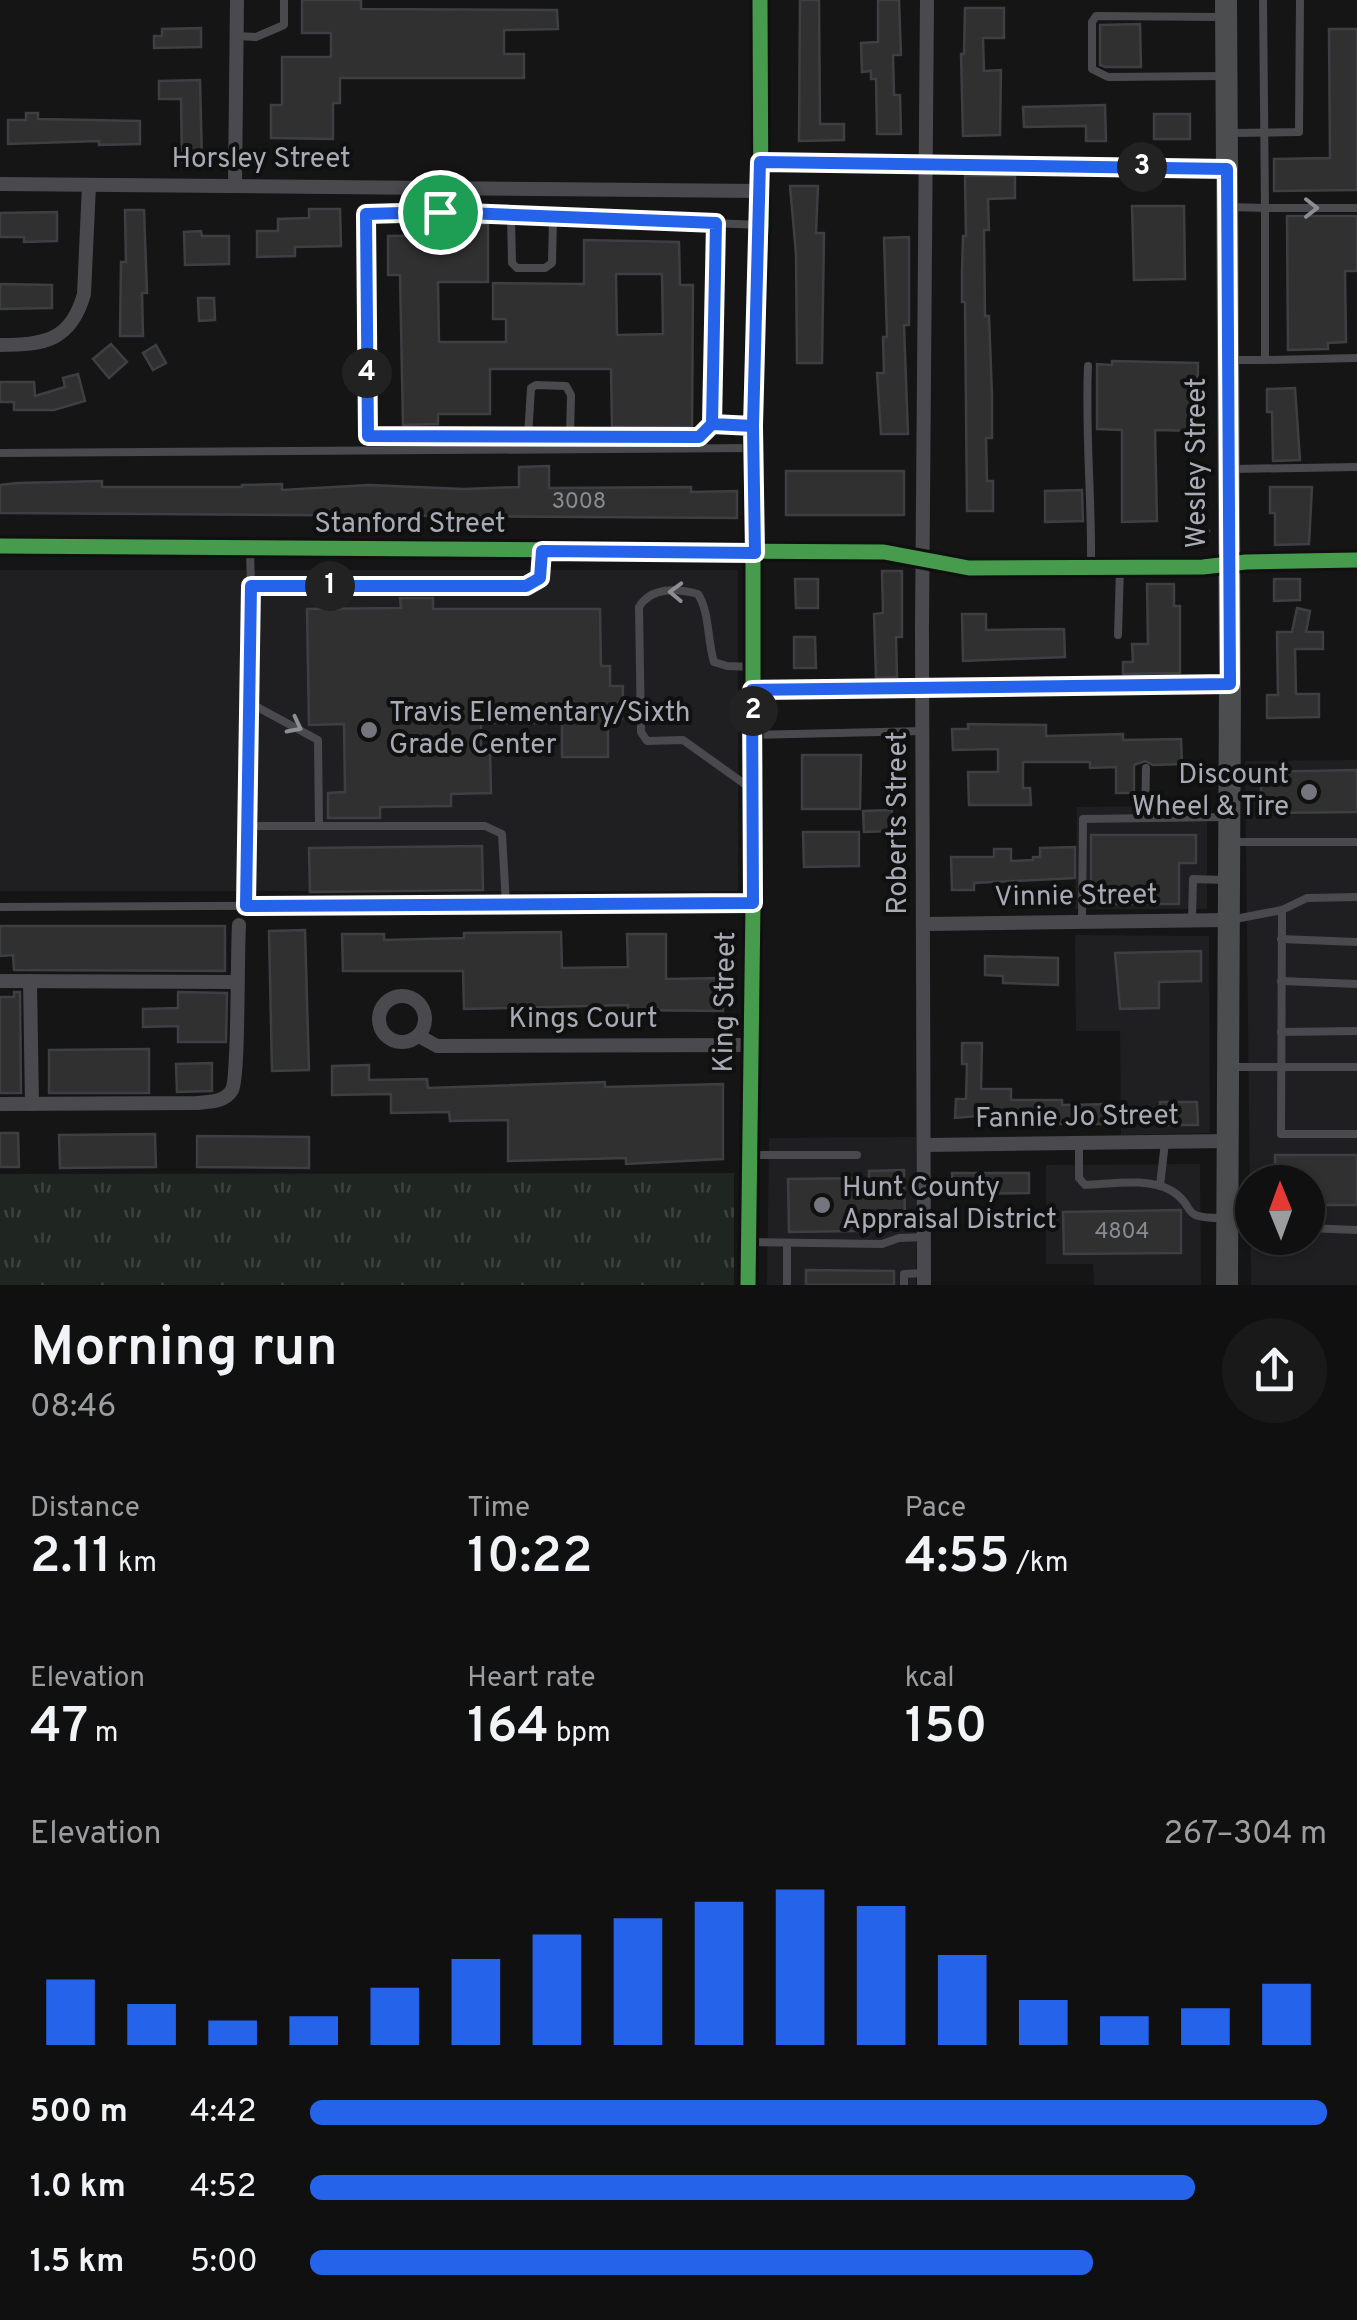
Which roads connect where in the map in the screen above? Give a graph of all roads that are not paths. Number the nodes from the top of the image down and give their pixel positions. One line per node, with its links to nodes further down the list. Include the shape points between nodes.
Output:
1 (237, 0): 8 (street)
2 (284, 0): 8 (lane, via 284,25 256,37)
3 (760, 0): 12 (street, King Street)
4 (927, 0): 13 (street, Roberts Street)
5 (1264, 0): 11 (lane)
6 (1300, 0): 11 (lane, via 1298,132)
7 (1229, 4): 9 (main road, Wesley Street); 9 (lane, via 1103,14 1092,22 1092,68 1098,74)
8 (237, 36): 16 (street)
9 (1226, 76): 10 (main road, Wesley Street)
10 (1226, 133): 11 (lane); 14 (main road, Wesley Street)
11 (1263, 133): 20 (lane)
12 (760, 162): 13 (street); 18 (street, King Street)
13 (927, 163): 14 (street); 43 (street, Roberts Street)
14 (1227, 169): 19 (main road, Wesley Street)
15 (0, 184): 17 (street, Horsley Street)
16 (235, 184): 17 (street, Horsley Street); 18 (street, Horsley Street)
17 (89, 185): 26 (street, via 84,294 72,323 47,342)
18 (761, 191): 25 (street, King Street)
19 (1227, 207): 20 (lane); 28 (main road, Wesley Street)
20 (1265, 208): 21 (lane, one-way to 21); 29 (lane)
21 (1357, 208)
22 (511, 216): 23 (lane); 23 (lane, via 517,268 552,263); 33 (lane, via 366,214 368,436)
23 (553, 218): 24 (lane)
24 (716, 223): 25 (lane); 31 (lane)
25 (761, 225): 32 (street, King Street)
26 (0, 344)
27 (1357, 358): 29 (lane)
28 (1228, 360): 29 (lane); 38 (main road, Wesley Street)
29 (1265, 360)
30 (1088, 366): 46 (lane)
31 (712, 424): 32 (lane); 34 (lane, via 699,437)
32 (753, 426): 35 (street, King Street)
33 (528, 436): 34 (lane); 34 (lane, via 531,388 560,384 571,395)
34 (570, 436)
35 (753, 448): 36 (lane); 42 (street, King Street)
36 (0, 453)
37 (1357, 468): 38 (lane)
38 (1228, 469): 45 (main road, Wesley Street)
39 (0, 546): 40 (street, Stanford Street)
40 (250, 548): 41 (street, Stanford Street); 48 (lane)
41 (542, 551): 42 (street, Stanford Street); 48 (lane, via 540,578 526,586)
42 (755, 553): 43 (street, Stanford Street, via 884,552); 50 (street, King Street)
43 (925, 560): 46 (street, Stanford Street, via 970,568); 52 (street, Roberts Street)
44 (1357, 560): 45 (street, Stanford Street)
45 (1228, 564): 47 (street, Stanford Street); 51 (main road, Wesley Street)
46 (1090, 568): 47 (street, Stanford Street)
47 (1120, 568): 49 (lane)
48 (251, 586): 54 (lane)
49 (1118, 635)
50 (753, 668): 53 (street, King Street); 58 (lane, one-way to 58, via 714,662 698,594 658,592 639,607 640,732 647,740 682,740)
51 (1230, 684): 52 (street); 60 (main road, Wesley Street)
52 (923, 687): 53 (street); 55 (street, Roberts Street)
53 (752, 690): 56 (street, King Street)
54 (248, 702): 61 (lane); 62 (lane, one-way to 62, via 318,740)
55 (924, 732): 56 (lane); 75 (street, Roberts Street)
56 (753, 734): 58 (street, King Street)
57 (1146, 768): 59 (lane)
58 (753, 790): 67 (street, King Street)
59 (1145, 818): 60 (lane); 74 (lane, via 1084,819)
60 (1228, 818): 63 (main road, Wesley Street)
61 (249, 826): 62 (lane); 69 (lane)
62 (320, 826): 68 (lane, via 486,826 502,834)
63 (1228, 842): 64 (lane); 65 (main road, Wesley Street)
64 (1357, 842)
65 (1228, 880): 72 (main road, Wesley Street); 73 (lane, via 1193,880)
66 (1357, 897): 71 (lane, via 1308,898)
67 (753, 903): 68 (lane); 87 (street, King Street)
68 (506, 904): 69 (lane)
69 (246, 906): 70 (lane)
70 (0, 907)
71 (1282, 910): 72 (lane); 77 (lane)
72 (1228, 920): 73 (street, Vinnie Street); 88 (main road, Wesley Street)
73 (1192, 921): 74 (street, Vinnie Street)
74 (1082, 922): 75 (street, Vinnie Street)
75 (925, 924): 97 (street, Roberts Street)
76 (238, 925): 82 (street)
77 (1282, 938): 78 (lane); 81 (lane)
78 (1357, 942)
79 (0, 981): 80 (street)
80 (30, 981): 82 (street); 92 (street)
81 (1281, 981): 83 (lane); 85 (lane)
82 (236, 982): 92 (street, via 234,1080 216,1102)
83 (1357, 984)
84 (1357, 1031): 85 (lane)
85 (1281, 1032): 89 (lane)
86 (419, 1036): 87 (street, Kings Court, via 437,1046)
87 (749, 1044): 98 (street, King Street)
88 (1228, 1067): 89 (lane); 95 (main road, Wesley Street)
89 (1281, 1067): 90 (lane); 93 (lane, via 1281,1134)
90 (1357, 1067)
91 (0, 1104): 92 (street)
92 (32, 1104)
93 (1357, 1134)
94 (1165, 1142): 95 (street, Fannie Jo Street); 96 (street, Fannie Jo Street); 100 (lane)
95 (1228, 1142): 101 (main road, Wesley Street)
96 (1079, 1143): 97 (street, Fannie Jo Street); 100 (lane, via 1085,1185)
97 (926, 1144): 105 (street, Roberts Street)
98 (748, 1155): 99 (lane); 106 (street, King Street)
99 (857, 1155)
100 (1160, 1186): 101 (lane, via 1200,1218)
101 (1227, 1222): 102 (lane); 112 (main road, Wesley Street)
102 (1235, 1224)
103 (1325, 1229): 104 (lane)
104 (1357, 1230)
105 (925, 1237): 107 (lane, via 882,1244); 108 (street, Roberts Street)
106 (748, 1242): 107 (lane); 109 (street, King Street)
107 (787, 1243): 110 (lane)
108 (924, 1279): 111 (lane, via 904,1274)
109 (748, 1285)
110 (786, 1285)
111 (904, 1285)
112 (1227, 1285)

